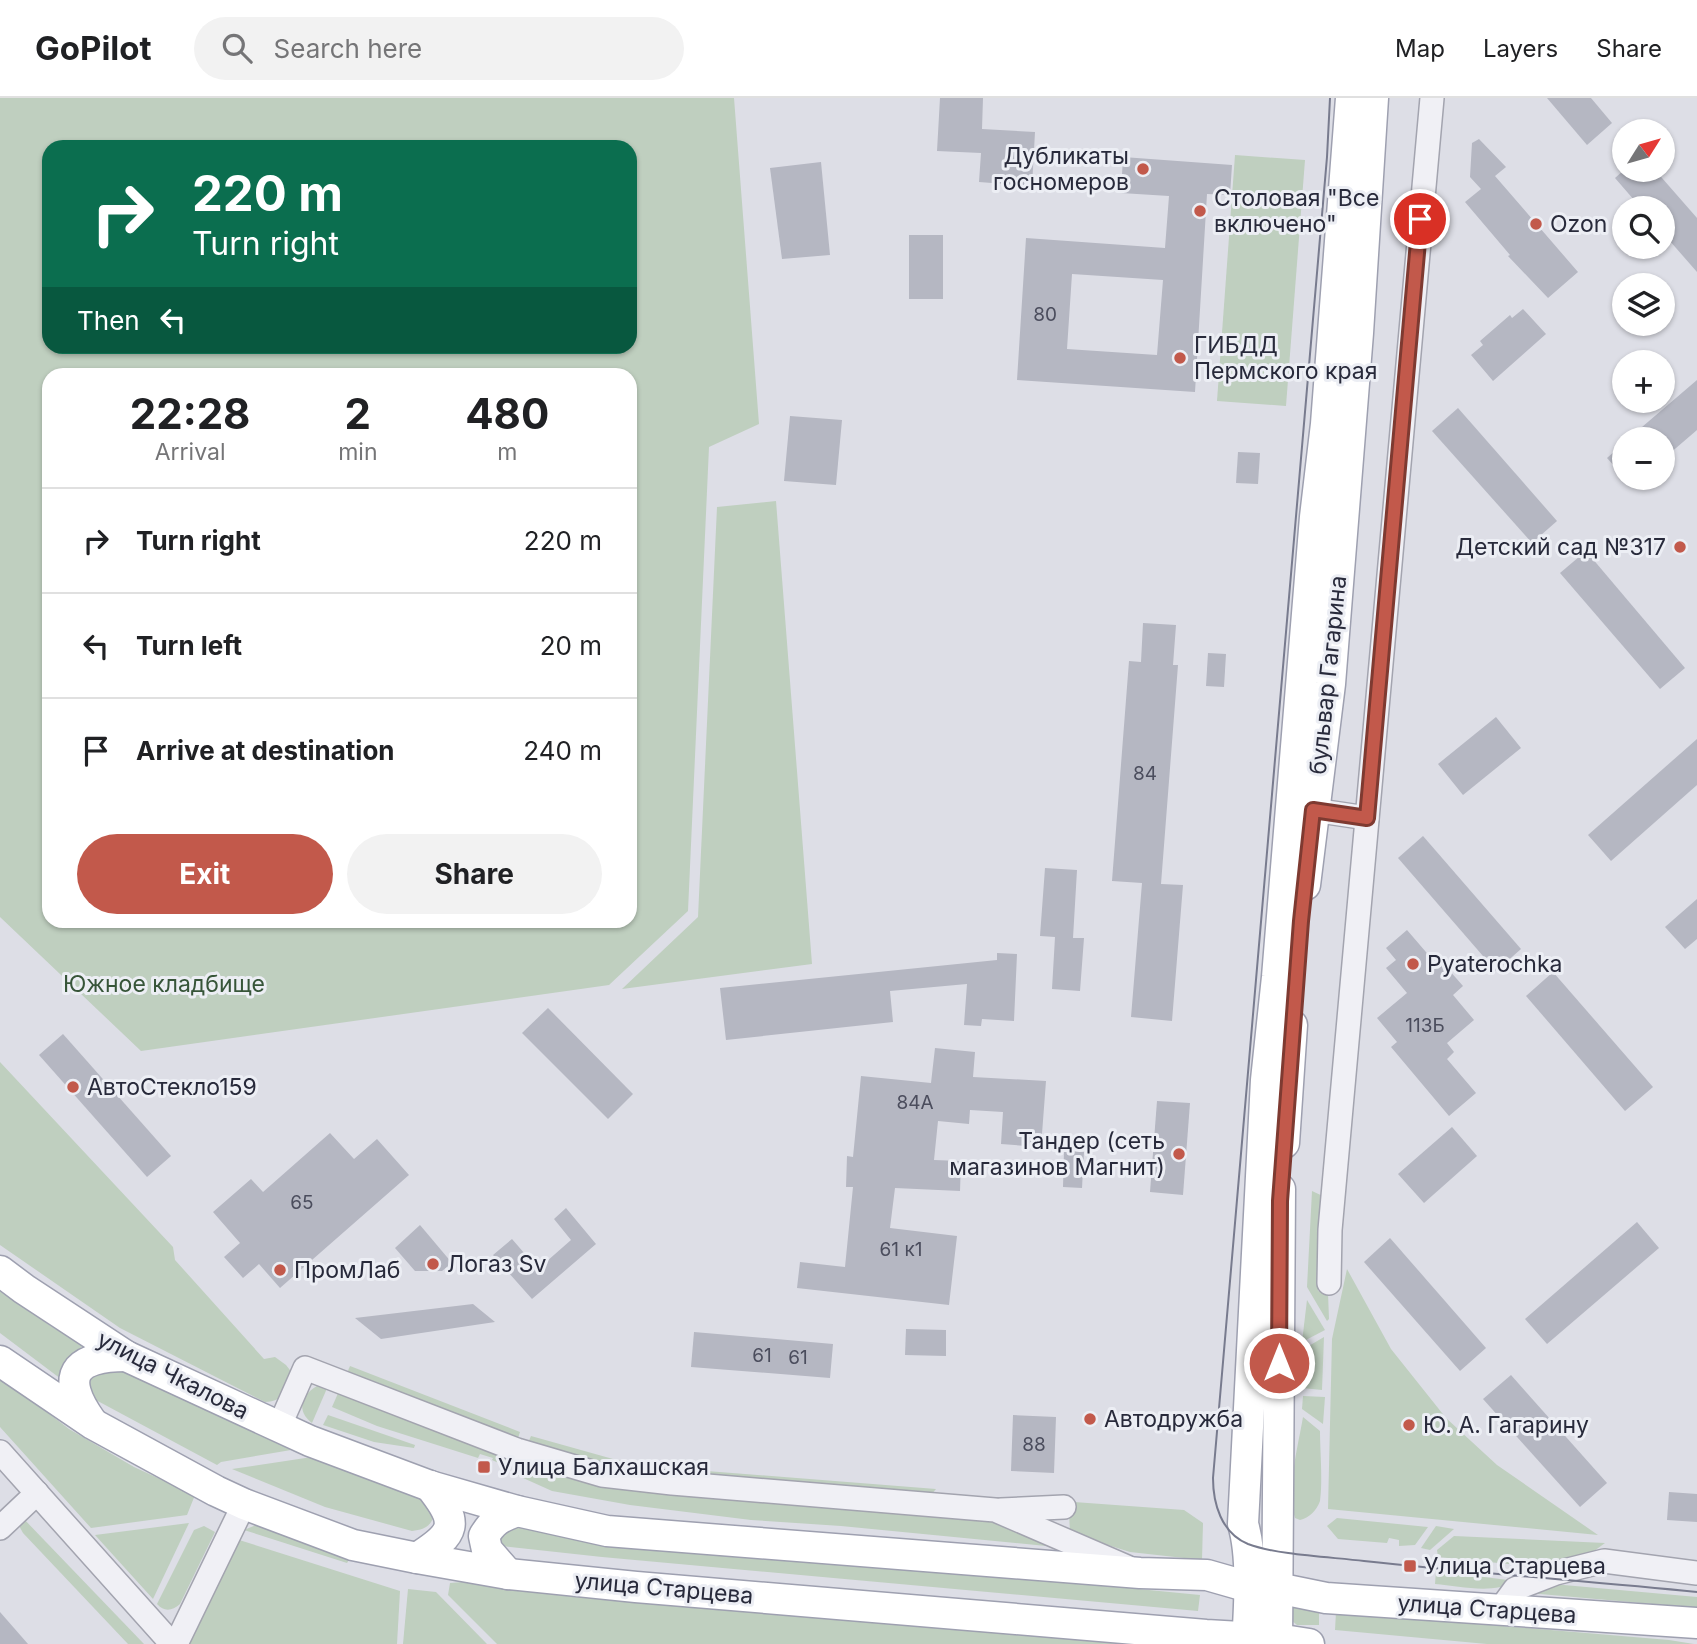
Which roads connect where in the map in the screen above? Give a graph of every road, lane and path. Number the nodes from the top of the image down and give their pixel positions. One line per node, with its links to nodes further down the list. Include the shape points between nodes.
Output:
1 (1350, 98): 4 (main road, бульвар Гагарина)
2 (1373, 98): 4 (main road, бульвар Гагарина)
3 (1432, 98): 7 (street)
4 (1357, 159): 5 (main road, бульвар Гагарина)
5 (1353, 249): 6 (main road, бульвар Гагарина, via 1331,684); 8 (main road, бульвар Гагарина)
6 (1313, 810): 7 (street); 8 (main road, бульвар Гагарина)
7 (1367, 818): 10 (street)
8 (1278, 1071): 22 (main road, бульвар Гагарина); 29 (main road, бульвар Гагарина, via 1280,1201)
9 (0, 1271): 11 (main road, улица Чкалова)
10 (1329, 1283)
11 (125, 1356): 13 (main road, via 87,1360 76,1371 79,1405); 14 (main road, улица Чкалова)
12 (0, 1361): 13 (main road)
13 (93, 1424): 18 (main road)
14 (279, 1427): 16 (main road, улица Старцева); 20 (street, via 305,1368 517,1450 602,1475)
15 (0, 1452): 17 (street)
16 (430, 1486): 21 (main road, улица Старцева); 24 (main road, via 444,1504 451,1527 445,1538)
17 (37, 1493): 23 (street); 34 (street)
18 (244, 1504): 24 (main road, улица Старцева, via 353,1545); 34 (street)
19 (1064, 1507): 20 (street)
20 (995, 1510): 26 (street)
21 (517, 1511): 25 (main road, via 491,1523 484,1536 487,1550); 26 (main road, улица Старцева, via 607,1531)
22 (1243, 1524): 28 (main road, бульвар Гагарина, via 1229,1559); 29 (main road, бульвар Гагарина)
23 (0, 1528)
24 (417, 1558): 25 (main road, улица Старцева)
25 (508, 1573): 32 (main road, улица Старцева)
26 (1140, 1573): 28 (main road, улица Старцева)
27 (1697, 1573): 30 (street, via 1604,1561 1515,1589)
28 (1207, 1575): 29 (main road, улица Старцева)
29 (1263, 1588): 30 (main road, улица Старцева, via 1326,1598); 32 (main road); 33 (main road)
30 (1499, 1611): 31 (main road, улица Старцева)
31 (1697, 1623)
32 (1247, 1641): 33 (main road, улица Старцева)
33 (1277, 1641): 35 (main road)
34 (174, 1644)
35 (1309, 1644)

